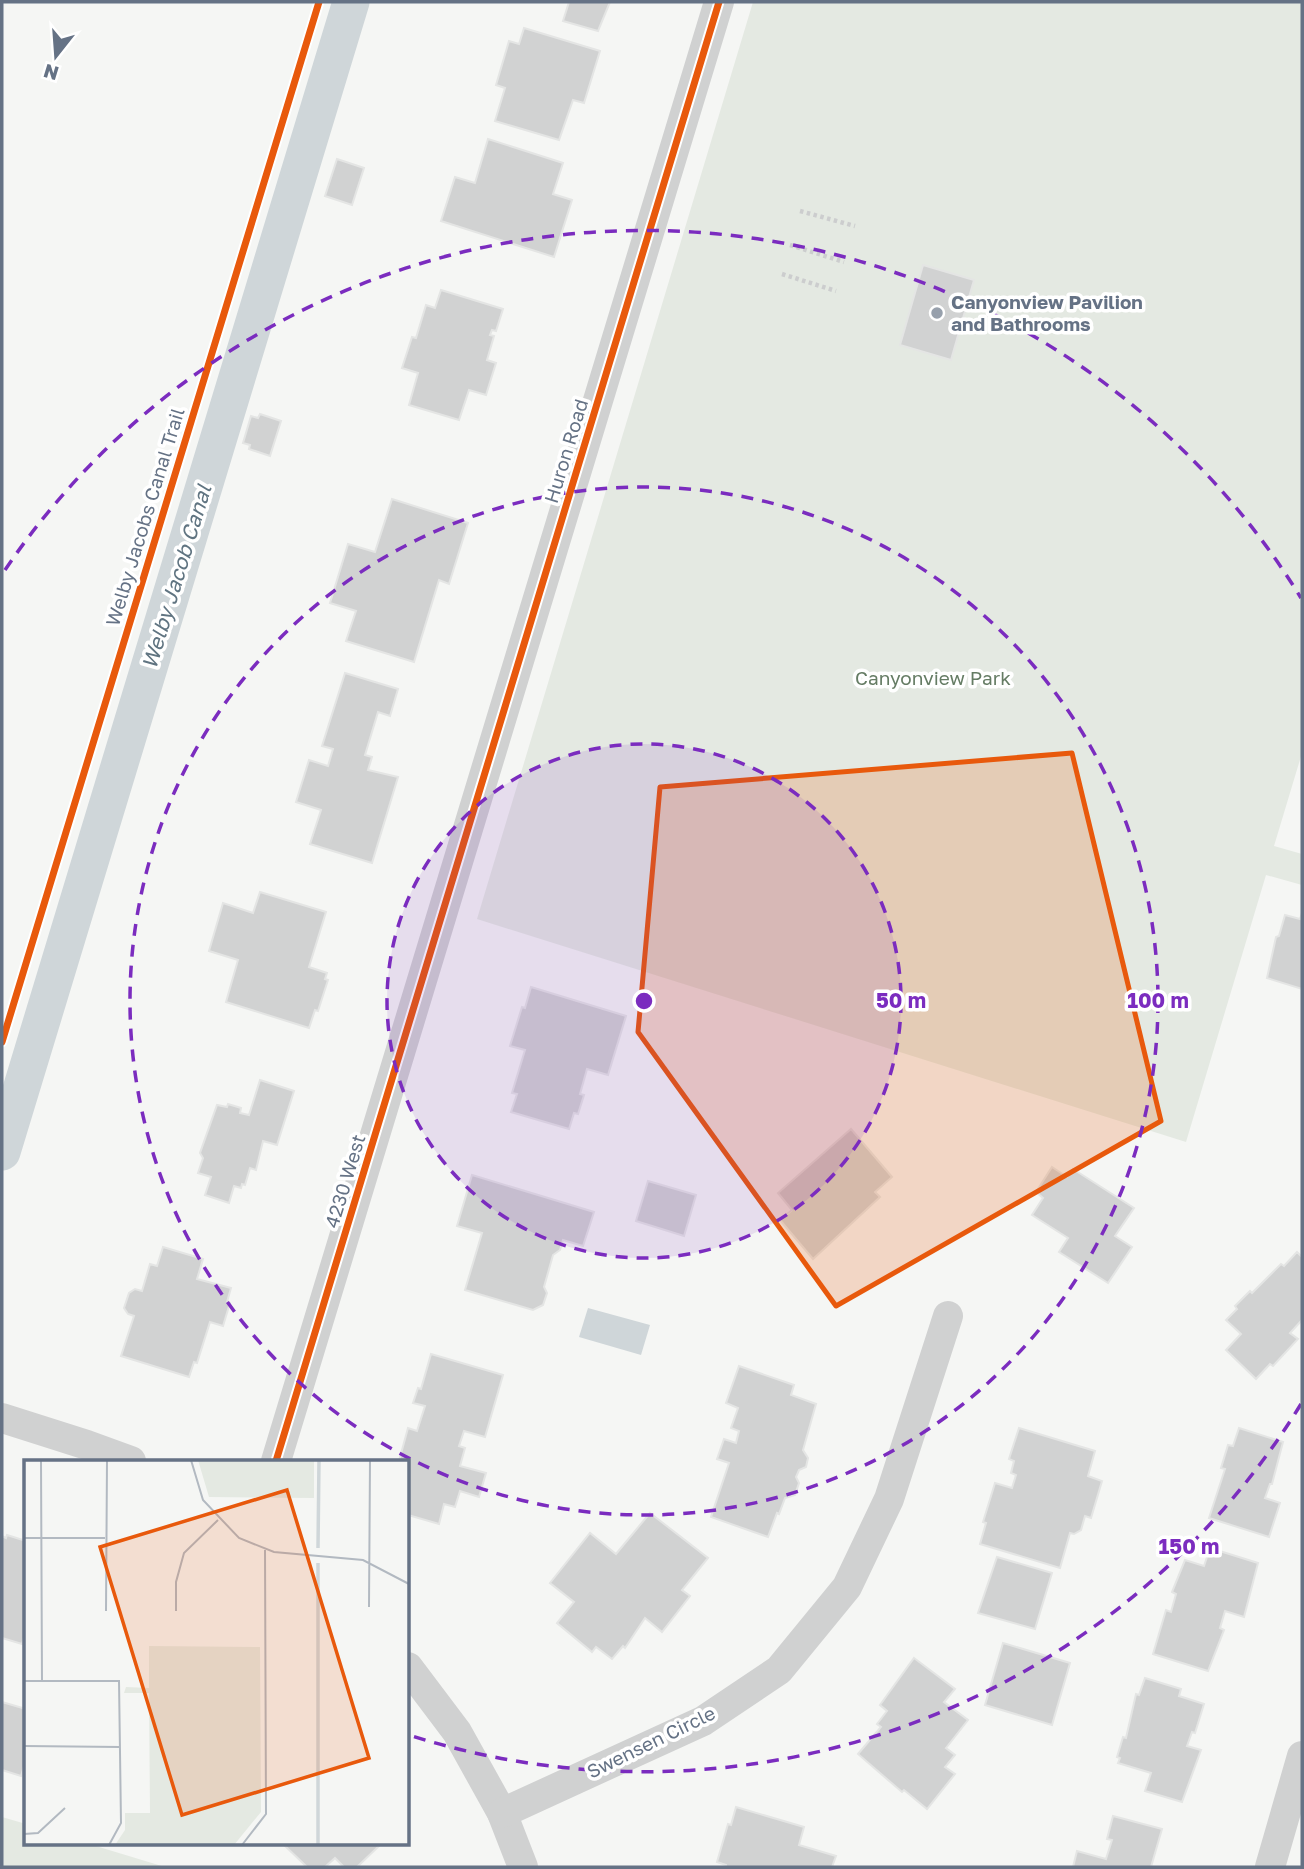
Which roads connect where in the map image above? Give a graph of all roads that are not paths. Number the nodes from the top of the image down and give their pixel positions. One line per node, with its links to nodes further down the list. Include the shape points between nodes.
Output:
1 (719, 2): 2 (street, Huron Road)
2 (445, 909): 6 (street, 4230 West)
3 (947, 1316): 9 (street, Swensen Circle, via 889,1499 847,1587 779,1670 703,1721)
4 (2, 1418): 5 (street)
5 (128, 1460)
6 (276, 1460)
7 (410, 1670): 9 (street, via 457,1732)
8 (1302, 1756): 11 (street)
9 (502, 1813): 10 (street)
10 (523, 1867)
11 (1270, 1867)

